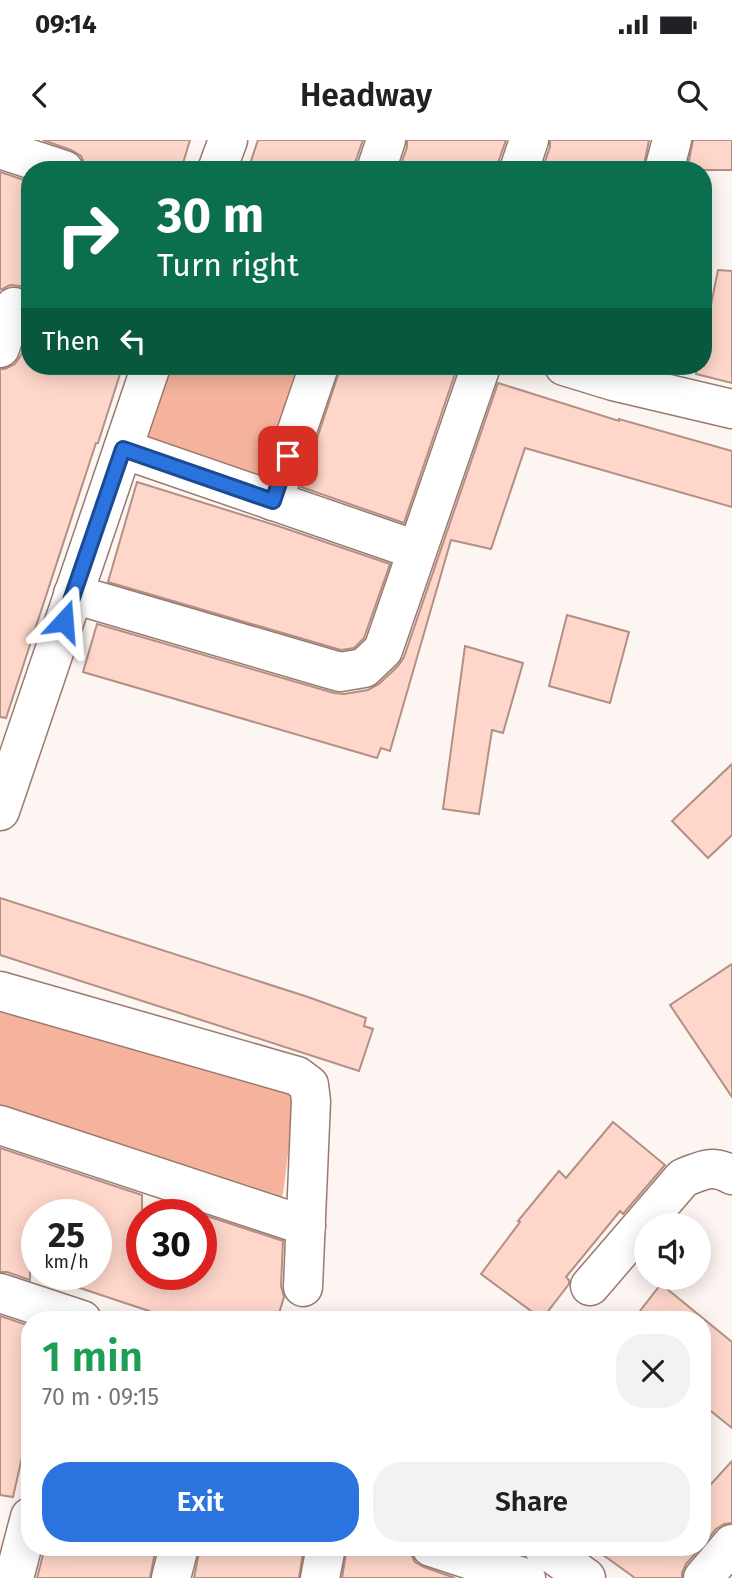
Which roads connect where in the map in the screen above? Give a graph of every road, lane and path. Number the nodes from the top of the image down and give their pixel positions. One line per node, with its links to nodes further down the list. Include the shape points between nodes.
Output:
1 (228, 140): 6 (street)
2 (386, 140): 7 (street)
3 (529, 140): 8 (street)
4 (0, 149): 5 (street)
5 (37, 161)
6 (220, 161)
7 (379, 161)
8 (522, 161)
9 (15, 307): 10 (street)
10 (0, 348)
11 (148, 375): 16 (street)
12 (315, 375): 17 (street)
13 (478, 375): 18 (street)
14 (622, 375): 15 (street)
15 (732, 409)
16 (123, 449): 17 (street); 19 (street)
17 (273, 501): 18 (street)
18 (416, 550): 19 (street, via 383,650 363,668 340,672)
19 (73, 594): 20 (street)
20 (15, 720): 21 (street)
21 (0, 811)
22 (0, 990): 25 (street, via 297,1076 309,1085)
23 (0, 1125): 25 (street)
24 (732, 1175): 26 (street, via 721,1169 703,1169 683,1178)
25 (306, 1226): 27 (street)
26 (590, 1286)
27 (303, 1287)
28 (0, 1293): 29 (street)
29 (56, 1311)
30 (732, 1544): 41 (street)
31 (21, 1551): 36 (street)
32 (177, 1556): 37 (street)
33 (325, 1556): 38 (street)
34 (459, 1556): 39 (street)
35 (555, 1556): 40 (street)
36 (14, 1578)
37 (171, 1578)
38 (320, 1578)
39 (526, 1578)
40 (586, 1578)
41 (703, 1578)

